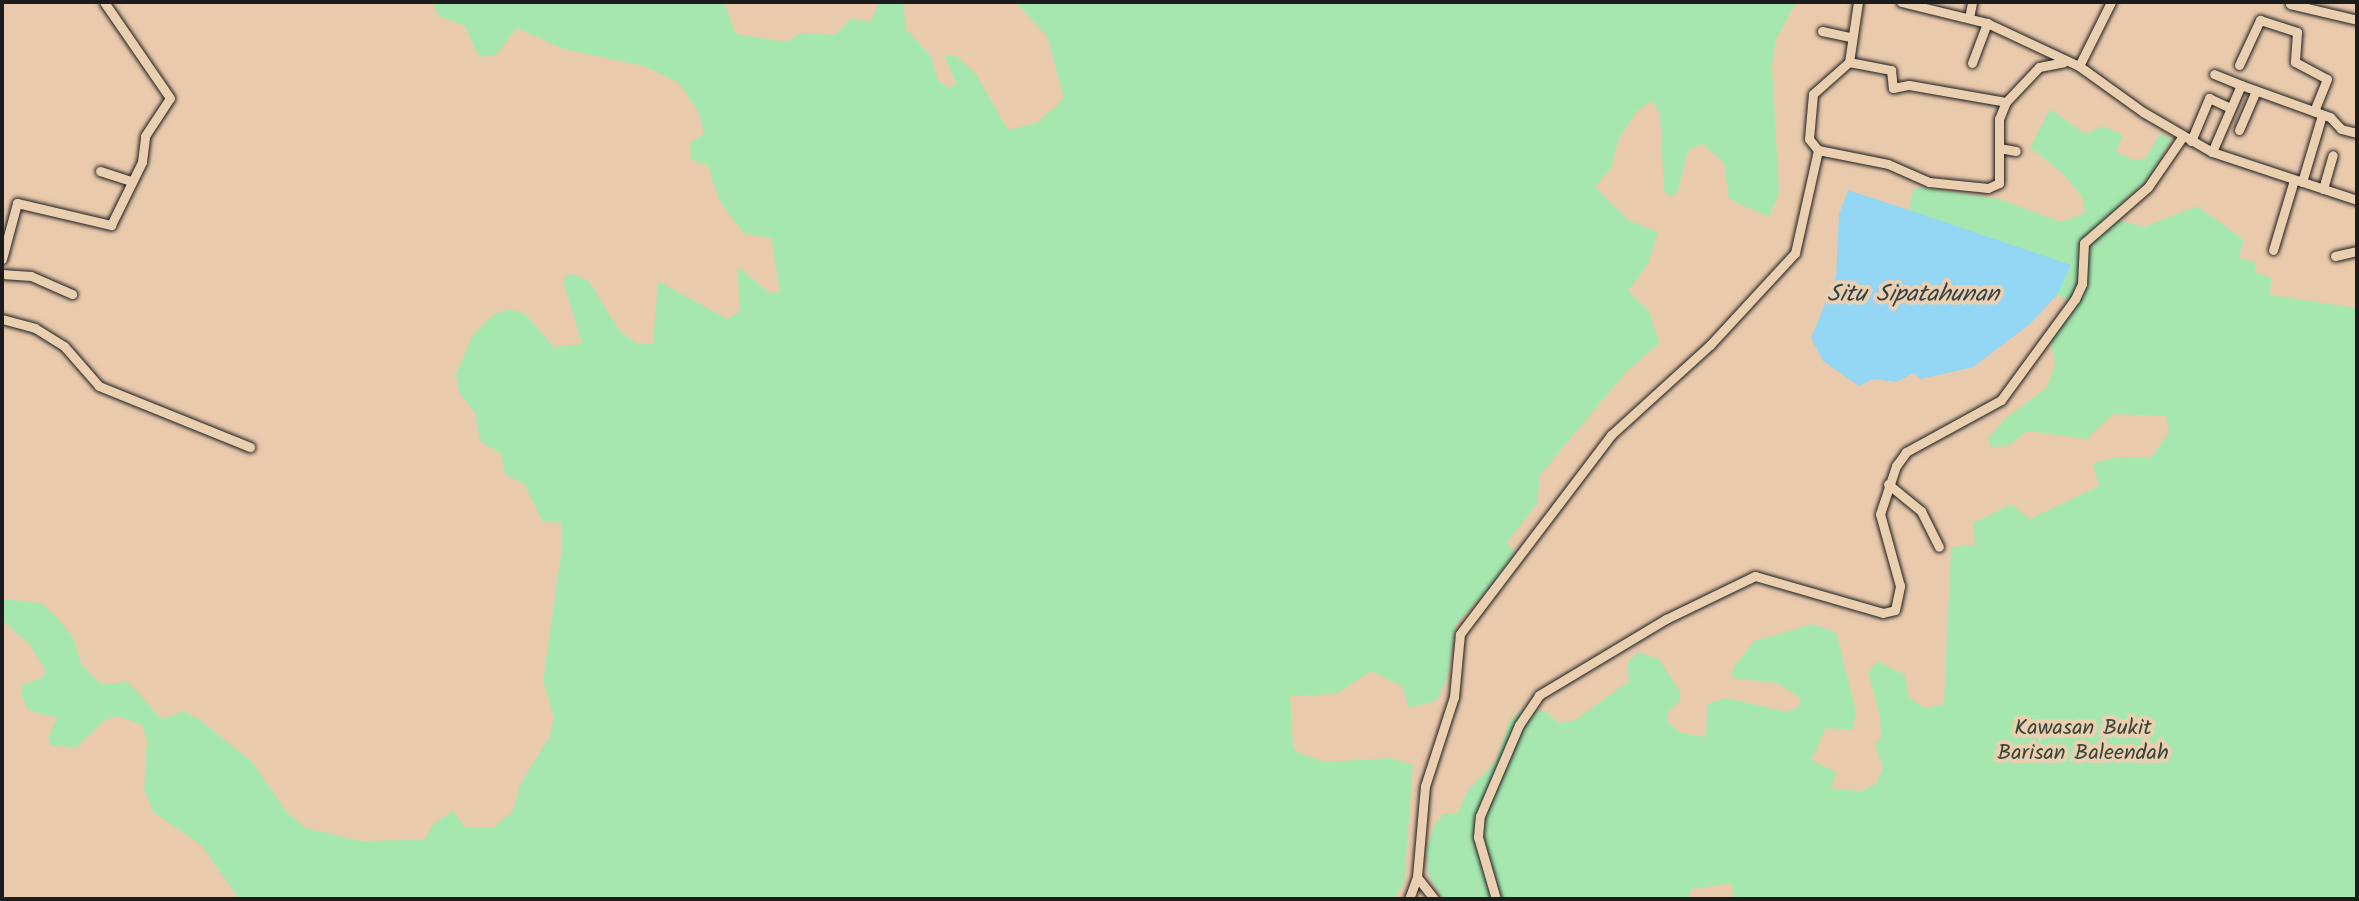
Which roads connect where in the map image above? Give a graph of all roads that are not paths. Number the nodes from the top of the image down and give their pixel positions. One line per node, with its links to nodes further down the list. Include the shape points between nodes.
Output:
1 (104, 2): 32 (street, via 170,98 145,136 142,162)
2 (1858, 2): 11 (street)
3 (1901, 2): 7 (street)
4 (1972, 2): 7 (street)
5 (2111, 2): 16 (street)
6 (2290, 4): 8 (street)
7 (1969, 18): 9 (street)
8 (2357, 20)
9 (1987, 23): 13 (street); 14 (street)
10 (1822, 31): 11 (street)
11 (1850, 37): 12 (street)
12 (1849, 62): 20 (street, via 1892,70 1893,88 1909,85); 27 (street, via 1813,94 1809,139)
13 (2064, 62): 16 (street); 20 (street, via 2039,67)
14 (1972, 63)
15 (2239, 65): 22 (street, via 2260,20 2297,32 2295,63 2327,79)
16 (2079, 66): 25 (street)
17 (2214, 74): 18 (street)
18 (2241, 85): 19 (street); 21 (street)
19 (2255, 93): 22 (street); 23 (street)
20 (2006, 102): 26 (street, via 1999,119)
21 (2230, 108): 25 (street, via 2209,98); 29 (street)
22 (2318, 114): 24 (street); 33 (street)
23 (2239, 130)
24 (2357, 133)
25 (2187, 139): 29 (street); 45 (street, via 2148,187 2084,243 2082,284 2075,299 2001,400 1906,452)
26 (1999, 148): 27 (street, via 2001,178 1988,188 1929,182 1888,164); 28 (street)
27 (1818, 150): 47 (street, via 1795,253 1710,345 1611,435 1460,634 1454,697 1425,786)
28 (2016, 151)
29 (2212, 152): 33 (street)
30 (2333, 155): 34 (street)
31 (100, 171): 32 (street)
32 (130, 181): 36 (street, via 110,225 21,202)
33 (2298, 181): 34 (street); 37 (street)
34 (2323, 189): 35 (street)
35 (2357, 200)
36 (6, 224): 39 (street)
37 (2273, 250)
38 (2357, 251): 40 (street)
39 (2, 256)
40 (2335, 256)
41 (2, 274): 42 (street, via 31,276)
42 (72, 294)
43 (2, 319): 44 (street, via 35,328 64,346 99,386)
44 (250, 447)
45 (1888, 484): 46 (street, via 1921,511); 50 (street, via 1880,514 1900,586 1895,610 1883,613 1755,576 1658,624 1539,695 1519,725 1480,816 1478,837)
46 (1939, 547)
47 (1417, 877): 48 (street); 49 (street)
48 (1409, 899)
49 (1434, 899)
50 (1496, 899)

